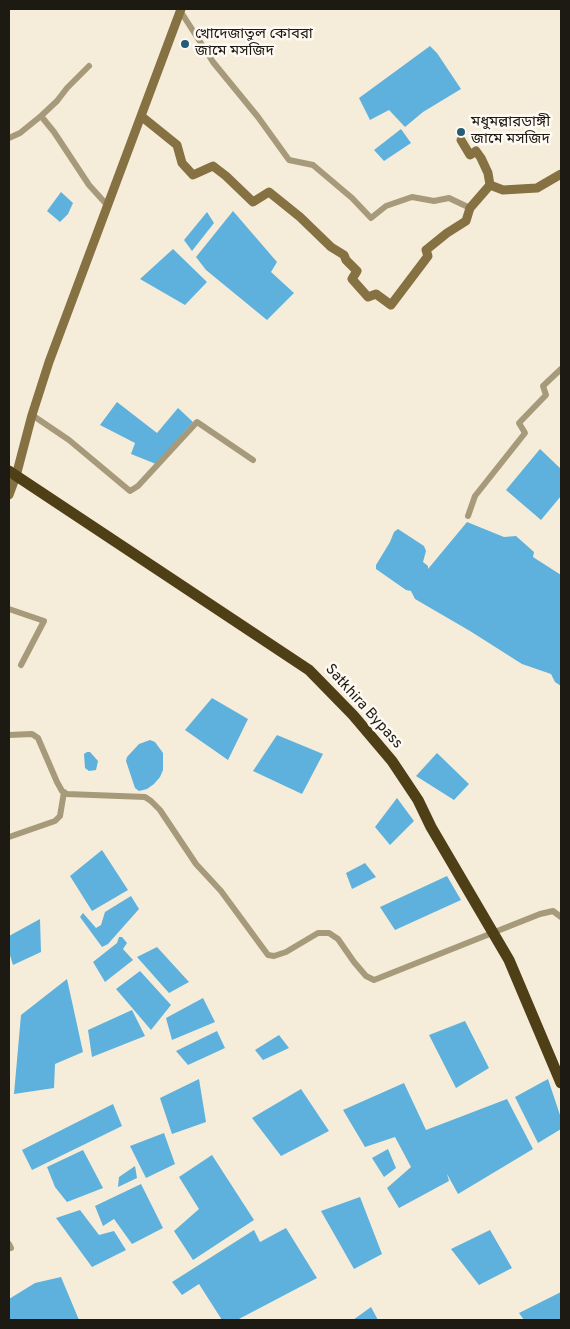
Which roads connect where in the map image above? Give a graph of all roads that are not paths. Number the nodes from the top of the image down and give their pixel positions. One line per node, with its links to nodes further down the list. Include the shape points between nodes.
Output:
1 (181, 10): 4 (street); 10 (street, via 213,62 289,160 313,165 371,218 386,206 412,197 434,202 449,198)
2 (89, 66): 3 (street)
3 (41, 116): 5 (street); 9 (street, via 89,185)
4 (141, 116): 9 (street); 10 (street, via 177,145 182,163 192,175 213,166 253,202 269,192 344,255 357,271 352,279 368,297 376,294 391,305 428,256 426,250 430,245 466,221)
5 (9, 138)
6 (461, 140): 8 (street, via 470,155 476,151 481,158)
7 (561, 174): 8 (street, via 537,188 503,190)
8 (490, 185): 10 (street)
9 (108, 206): 12 (street)
10 (470, 208)
11 (561, 369): 16 (street, via 543,386 546,395 519,423 525,433 475,496)
12 (32, 415): 13 (street, via 69,440 130,491 197,422); 14 (street)
13 (253, 460)
14 (12, 474): 15 (street); 23 (highway, Satkhira Bypass, via 309,670 392,761 418,800)
15 (9, 495)
16 (468, 516)
17 (9, 609): 18 (street, via 44,621)
18 (21, 665)
19 (9, 735): 20 (street, via 32,734 38,738)
20 (64, 792): 21 (street, via 60,816 55,821); 23 (street, via 145,797 151,801 196,864 268,954 274,956 318,933 329,933 338,939 366,976 374,980)
21 (9, 837)
22 (561, 917): 23 (street, via 553,911 540,914)
23 (493, 933): 24 (highway, Satkhira Bypass, via 510,960)
24 (561, 1082)

